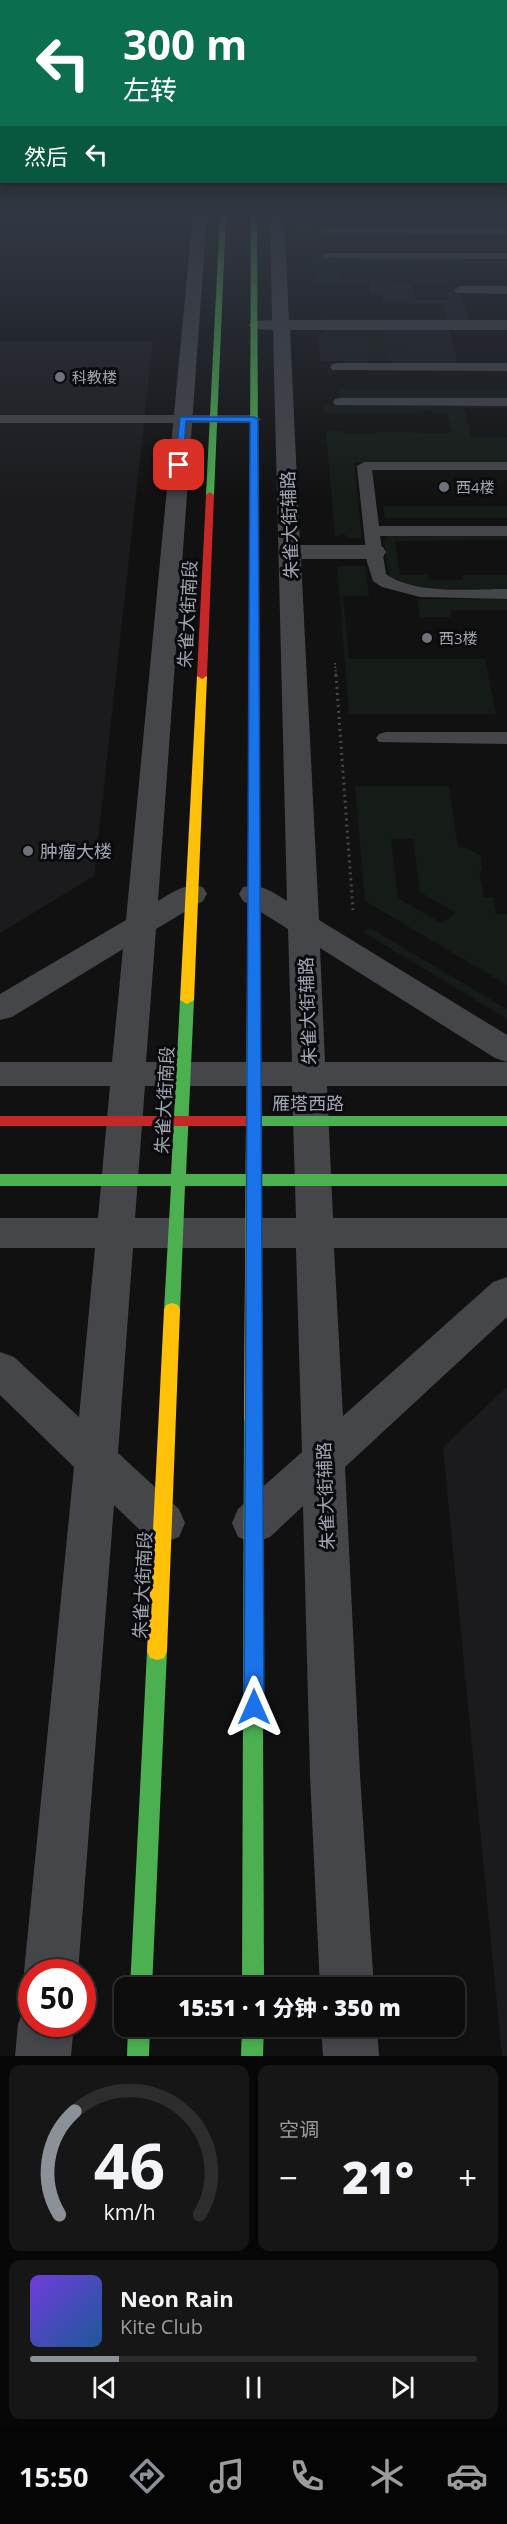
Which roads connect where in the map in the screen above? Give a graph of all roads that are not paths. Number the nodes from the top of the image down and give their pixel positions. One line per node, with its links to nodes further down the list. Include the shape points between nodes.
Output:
1 (199, 310): 12 (street)
2 (211, 310): 12 (main road, 朱雀大街南段)
3 (266, 310): 5 (main road)
4 (269, 310): 5 (street, 朱雀大街辅路)
5 (268, 325): 6 (street); 13 (main road); 17 (street, 朱雀大街辅路)
6 (507, 325)
7 (337, 367): 8 (lane)
8 (507, 367)
9 (340, 402): 10 (lane)
10 (507, 402)
11 (0, 419): 12 (lane)
12 (198, 419): 13 (lane); 21 (main road, 朱雀大街南段); 23 (street)
13 (254, 419): 22 (main road)
14 (507, 466): 16 (lane, via 364,466)
15 (507, 531): 16 (lane)
16 (373, 542): 17 (street); 18 (lane, via 377,575 386,584 437,593)
17 (290, 552): 24 (street, 朱雀大街辅路)
18 (507, 594)
19 (386, 738): 20 (lane)
20 (507, 738)
21 (192, 894): 23 (street); 29 (main road, 朱雀大街南段)
22 (254, 894): 24 (street); 30 (main road)
23 (141, 925): 25 (street); 28 (street)
24 (303, 925): 26 (street); 31 (street, 朱雀大街辅路)
25 (0, 1009)
26 (507, 1050)
27 (0, 1074): 28 (street)
28 (128, 1074): 29 (street); 34 (street)
29 (183, 1074): 30 (street); 35 (main road, 朱雀大街南段)
30 (254, 1074): 31 (street); 36 (main road)
31 (309, 1074): 32 (street); 37 (street, 朱雀大街辅路)
32 (507, 1074)
33 (0, 1121): 34 (main road, 雁塔西路)
34 (124, 1121): 35 (main road, 雁塔西路); 40 (street)
35 (181, 1121): 36 (main road, 雁塔西路); 41 (main road, 朱雀大街南段)
36 (254, 1121): 37 (main road, 雁塔西路); 42 (main road)
37 (311, 1121): 38 (main road, 雁塔西路); 43 (street, 朱雀大街辅路)
38 (507, 1121)
39 (0, 1180): 40 (main road)
40 (119, 1180): 41 (main road); 46 (street)
41 (178, 1180): 42 (main road); 47 (main road, 朱雀大街南段)
42 (254, 1180): 43 (main road); 48 (main road)
43 (313, 1180): 44 (main road); 49 (street, 朱雀大街辅路)
44 (507, 1180)
45 (0, 1233): 46 (street)
46 (115, 1233): 47 (street); 53 (street)
47 (176, 1233): 48 (street); 55 (main road, 朱雀大街南段)
48 (254, 1233): 49 (street); 56 (main road)
49 (315, 1233): 50 (street); 54 (street, 朱雀大街辅路)
50 (507, 1233)
51 (507, 1293): 54 (street)
52 (0, 1369): 53 (street)
53 (96, 1460): 55 (street); 57 (street)
54 (323, 1460): 56 (street); 60 (street, 朱雀大街辅路)
55 (163, 1523): 58 (main road, 朱雀大街南段)
56 (254, 1523): 59 (main road)
57 (52, 1959)
58 (142, 1977)
59 (253, 1977)
60 (346, 1977)
61 (45, 2037): 65 (street)
62 (139, 2037): 66 (main road)
63 (252, 2037): 67 (main road)
64 (350, 2037): 68 (street)
65 (43, 2056)
66 (138, 2056)
67 (252, 2056)
68 (351, 2056)

